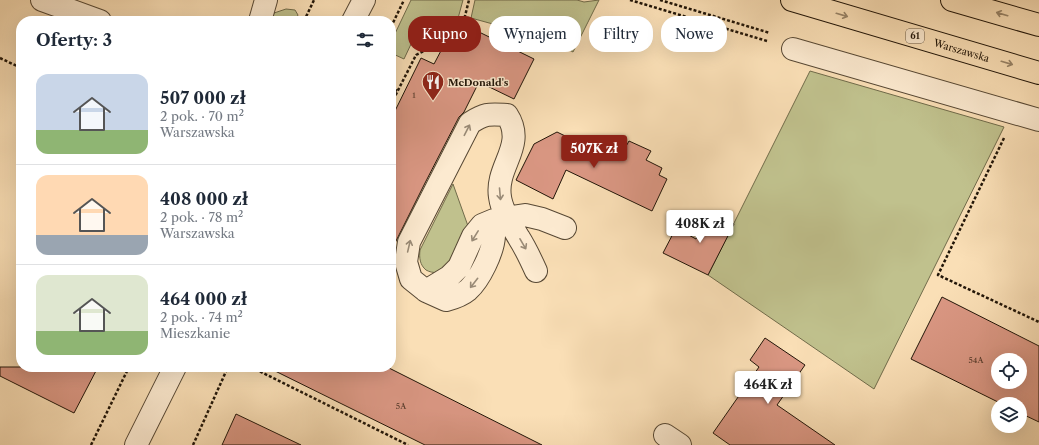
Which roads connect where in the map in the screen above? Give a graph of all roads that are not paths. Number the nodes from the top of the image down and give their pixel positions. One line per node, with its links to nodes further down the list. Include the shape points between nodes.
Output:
1 (42, 0): 7 (street)
2 (266, 0): 8 (street)
3 (347, 0): 9 (street)
4 (364, 0): 10 (street)
5 (792, 0): 13 (main road, Warszawska / 61, one-way to 13)
6 (952, 0): 11 (main road, one-way to 6)
7 (86, 16)
8 (261, 16)
9 (342, 16)
10 (356, 16)
11 (1039, 25)
12 (793, 49): 14 (street)
13 (1039, 73)
14 (1039, 120)
15 (500, 219): 15 (street, one-way to 15, via 482,225 473,236 459,267 449,277 426,291 411,279 406,262 409,242 470,123 489,113 507,115 514,130 515,140 500,185); 16 (street, via 526,215); 17 (street, one-way to 17, via 530,258)
16 (565, 228)
17 (536, 271)
18 (173, 372): 19 (street)
19 (136, 445)

